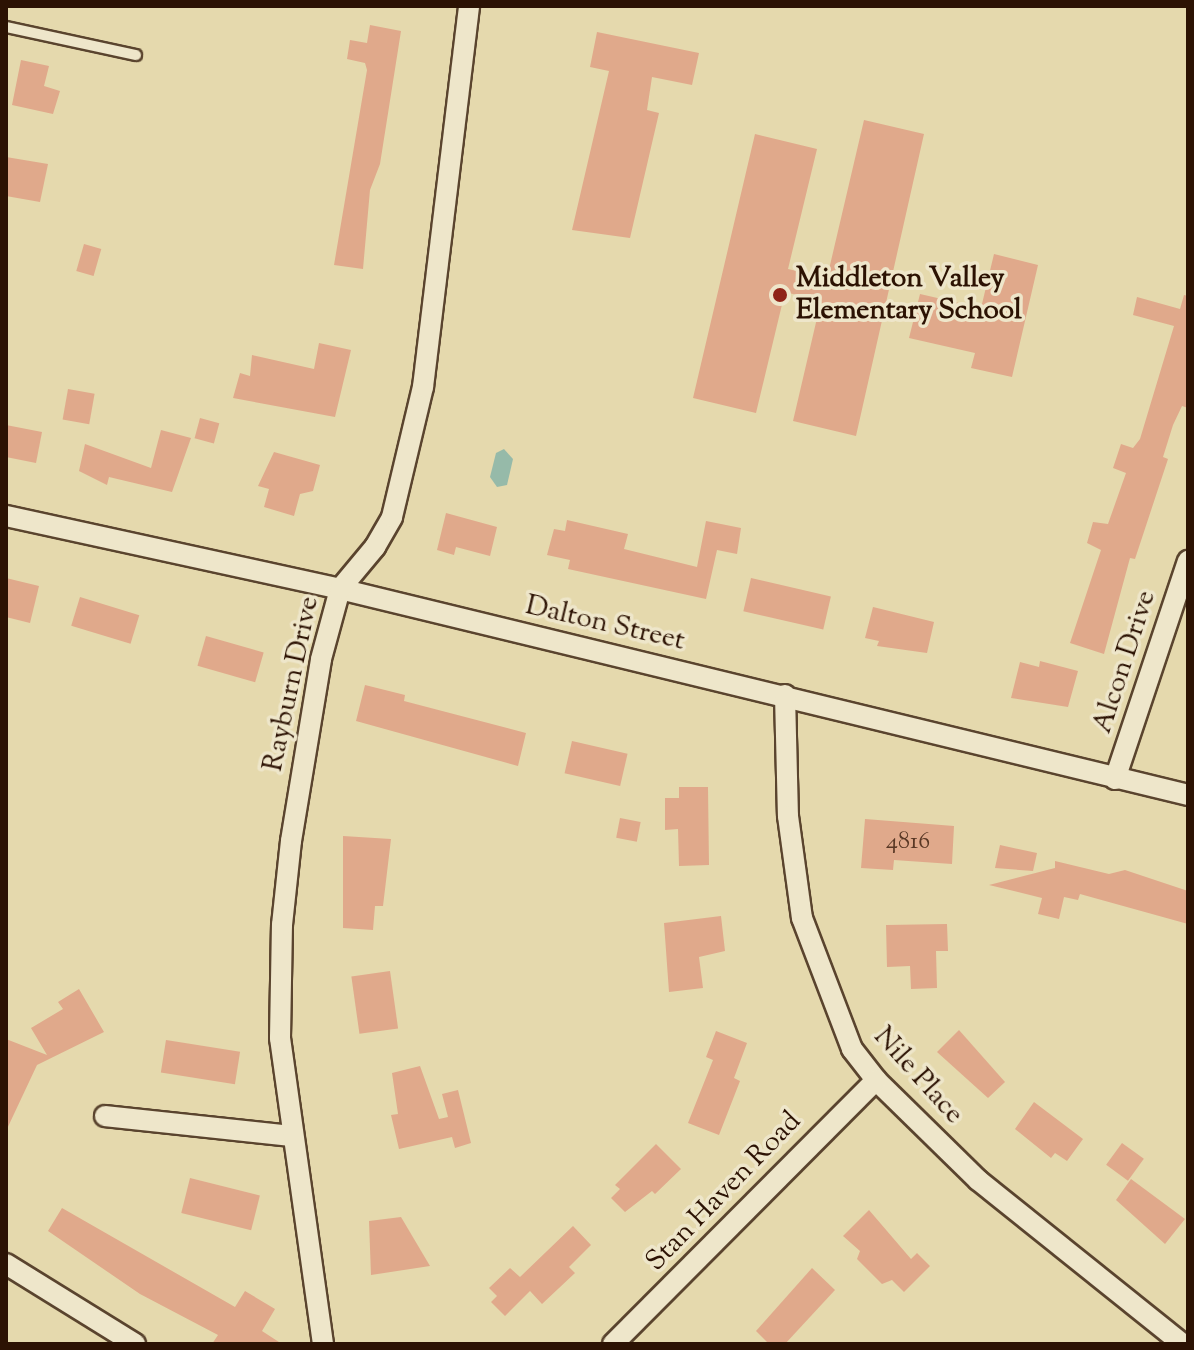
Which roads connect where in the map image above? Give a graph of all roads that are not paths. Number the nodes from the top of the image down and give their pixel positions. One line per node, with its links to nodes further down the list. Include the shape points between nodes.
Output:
1 (469, 6): 6 (street, Rayburn Drive, via 435,317 408,457 383,535)
2 (6, 27): 3 (lane)
3 (136, 55)
4 (6, 516): 6 (street, Dalton Street)
5 (1188, 561): 8 (street, Alcon Drive)
6 (340, 589): 7 (street, Dalton Street); 12 (street, Rayburn Drive, via 311,715 282,925 280,1038)
7 (785, 695): 8 (street, Dalton Street); 10 (street, Nile Place, via 788,816 802,918 841,1029)
8 (1115, 779): 9 (street, Dalton Street)
9 (1188, 795)
10 (876, 1080): 16 (street, Stan Haven Road); 17 (street, Nile Place, via 978,1180)
11 (105, 1116): 12 (street)
12 (291, 1136): 15 (street, Rayburn Drive)
13 (6, 1264): 14 (street)
14 (135, 1344)
15 (323, 1344)
16 (613, 1344)
17 (1183, 1344)

